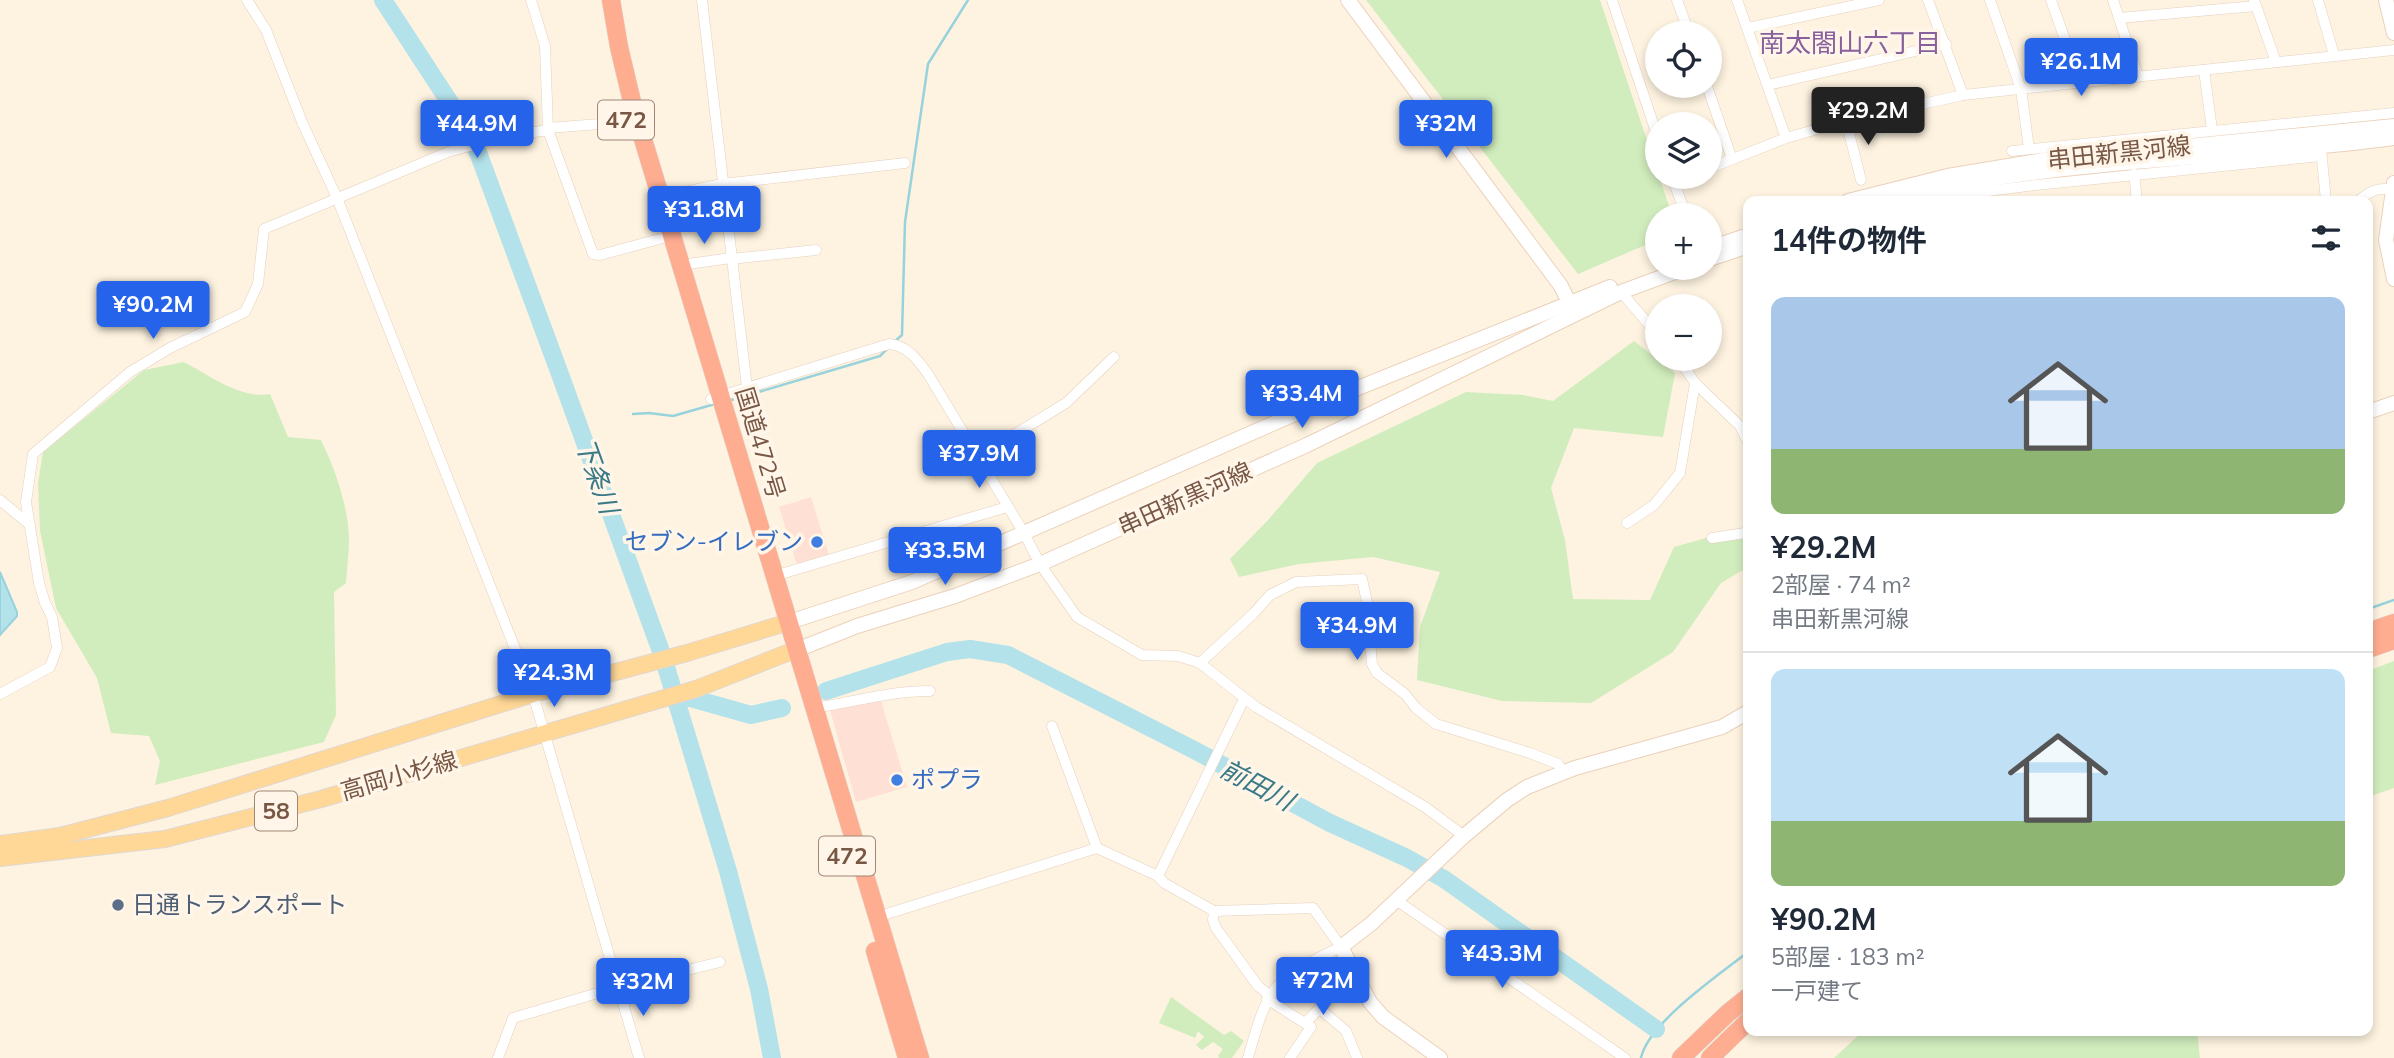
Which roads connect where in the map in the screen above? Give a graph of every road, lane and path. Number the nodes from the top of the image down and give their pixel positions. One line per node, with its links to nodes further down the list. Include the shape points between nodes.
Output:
1 (247, 0): 60 (street, via 266,30)
2 (530, 0): 40 (street, via 545,46)
3 (599, 0): 38 (highway, 国道472号 / 472)
4 (611, 0): 59 (highway, 国道472号 / 472, via 633,106)
5 (702, 0): 52 (street)
6 (1348, 0): 73 (main road, via 1561,286)
7 (1612, 0): 35 (street)
8 (1677, 0): 21 (street)
9 (1737, 0): 22 (street)
10 (1879, 0): 22 (street)
11 (1928, 0): 24 (street)
12 (1990, 0): 32 (street)
13 (2051, 0): 30 (street)
14 (2113, 0): 20 (street)
15 (2183, 0): 19 (street)
16 (2318, 0): 26 (street)
17 (2386, 0): 23 (main road)
18 (2255, 3): 19 (street); 27 (street)
19 (2188, 11): 20 (street)
20 (2119, 18): 29 (street)
21 (1685, 21)
22 (1748, 28): 31 (street)
23 (2394, 33)
24 (1945, 44): 31 (street); 33 (street)
25 (2394, 50): 26 (street)
26 (2334, 55): 27 (street)
27 (2276, 62): 28 (street)
28 (2204, 70): 29 (street); 41 (street)
29 (2138, 76): 30 (street)
30 (2080, 82): 32 (street)
31 (1768, 85): 42 (street)
32 (2021, 89): 33 (street); 44 (street)
33 (1963, 95): 37 (street)
34 (1711, 98): 47 (street)
35 (1649, 112)
36 (2394, 113): 41 (street)
37 (1846, 121): 42 (street); 51 (street)
38 (626, 122): 40 (street); 62 (highway, 国道472号 / 472)
39 (2394, 126): 55 (main road, 串田新黒河線, via 2044,160 1948,176)
40 (548, 129): 60 (street, via 449,152); 62 (street, via 593,254)
41 (2212, 130): 44 (street)
42 (1786, 138): 47 (street)
43 (2394, 138): 45 (main road, 串田新黒河線)
44 (2029, 149): 46 (street)
45 (2321, 150): 50 (street); 54 (main road, 串田新黒河線, via 2046,172); 57 (street)
46 (2012, 151)
47 (1732, 159): 49 (street)
48 (905, 163): 52 (street)
49 (1722, 163)
50 (2134, 174): 54 (street); 56 (street)
51 (1861, 180)
52 (722, 184): 59 (street); 67 (street)
53 (2393, 186): 58 (street); 70 (main road, via 2386,240)
54 (1941, 195)
55 (1868, 196)
56 (2136, 196)
57 (2326, 196)
58 (2364, 196)
59 (661, 197): 68 (highway, 国道472号 / 472)
60 (338, 198): 87 (street, via 264,229 258,284 245,312 130,372 33,454 26,502); 102 (street)
61 (1743, 237): 63 (main road)
62 (663, 238): 79 (highway, 国道472号 / 472)
63 (1722, 244)
64 (1743, 248): 66 (main road)
65 (816, 250): 67 (street)
66 (1722, 255)
67 (731, 258): 68 (street); 78 (street)
68 (681, 265): 79 (highway, 国道472号 / 472)
69 (1645, 275): 73 (main road, 串田新黒河線)
70 (2394, 279)
71 (1654, 280): 72 (main road, 串田新黒河線)
72 (1622, 292): 73 (main road, 串田新黒河線); 74 (street)
73 (1572, 309): 88 (main road, 串田新黒河線, via 1313,406); 91 (main road, 串田新黒河線, via 1456,374)
74 (1645, 320)
75 (1114, 357): 83 (street, via 1066,403)
76 (1687, 371): 77 (street)
77 (1695, 383): 82 (street); 86 (street, via 1680,473 1654,505)
78 (747, 388): 79 (street); 83 (street, via 895,344 918,360)
79 (716, 397): 92 (highway, 国道472号 / 472); 94 (highway, 国道472号 / 472)
80 (2394, 403): 81 (main road)
81 (2373, 410)
82 (1743, 432)
83 (978, 457): 85 (street)
84 (0, 500): 87 (street)
85 (1007, 507): 88 (street); 92 (street)
86 (1627, 523)
87 (30, 525): 101 (street, via 39,583 57,648 50,667)
88 (1024, 533): 91 (street); 94 (main road, 串田新黒河線, via 912,583)
89 (1743, 534): 90 (street)
90 (1712, 538)
91 (1040, 564): 98 (main road, 串田新黒河線); 99 (street, via 1077,617 1142,655 1178,656)
92 (774, 576): 94 (highway, 国道472号 / 472)
93 (2394, 623): 95 (highway)
94 (784, 624): 98 (highway, 国道472号 / 472); 102 (main road, 高岡小杉線 / 58)
95 (2373, 630)
96 (2394, 640): 97 (highway)
97 (2373, 647)
98 (792, 651): 104 (highway, 国道472号 / 472); 107 (main road, 高岡小杉線 / 58, via 696,688); 128 (highway, 国道472号 / 472)
99 (1200, 663): 103 (street); 108 (street, via 1270,594 1296,582 1362,579 1372,664 1377,673 1436,724 1530,753 1558,764)
100 (930, 691): 104 (street, via 899,691)
101 (0, 694)
102 (533, 694): 107 (street); 110 (main road, 高岡小杉線 / 58, via 168,808 60,836)
103 (1244, 699): 109 (street, via 1425,807); 113 (street)
104 (814, 708): 116 (highway, 国道472号 / 472)
105 (1743, 715): 108 (main road, via 1722,727)
106 (1052, 726): 111 (street)
107 (546, 734): 112 (main road, 高岡小杉線 / 58, via 165,839); 120 (street)
108 (1563, 772): 109 (main road, via 1517,793)
109 (1464, 836): 114 (main road)
110 (0, 844)
111 (1097, 848): 113 (street); 116 (street)
112 (0, 859)
113 (1158, 876): 115 (street)
114 (1396, 900): 117 (main road); 134 (street)
115 (1214, 911): 117 (street, via 1313,908); 121 (street, via 1216,928)
116 (877, 917): 129 (highway, 国道472号 / 472)
117 (1341, 947): 119 (main road); 121 (street, via 1297,968)
118 (720, 962): 120 (street)
119 (1359, 979): 123 (street, via 1338,990); 133 (main road, via 1383,1017)
120 (618, 987): 126 (street, via 513,1018); 127 (street)
121 (1268, 997): 124 (street); 130 (street)
122 (1743, 1003): 135 (highway)
123 (1320, 1009): 124 (street); 132 (street, via 1346,1031)
124 (1305, 1023): 131 (street, via 1311,1027)
125 (1743, 1026): 136 (highway)
126 (498, 1058)
127 (639, 1058)
128 (907, 1058)
129 (920, 1058)
130 (1248, 1058)
131 (1290, 1058)
132 (1357, 1058)
133 (1440, 1058)
134 (1625, 1058)
135 (1683, 1058)
136 (1710, 1058)

